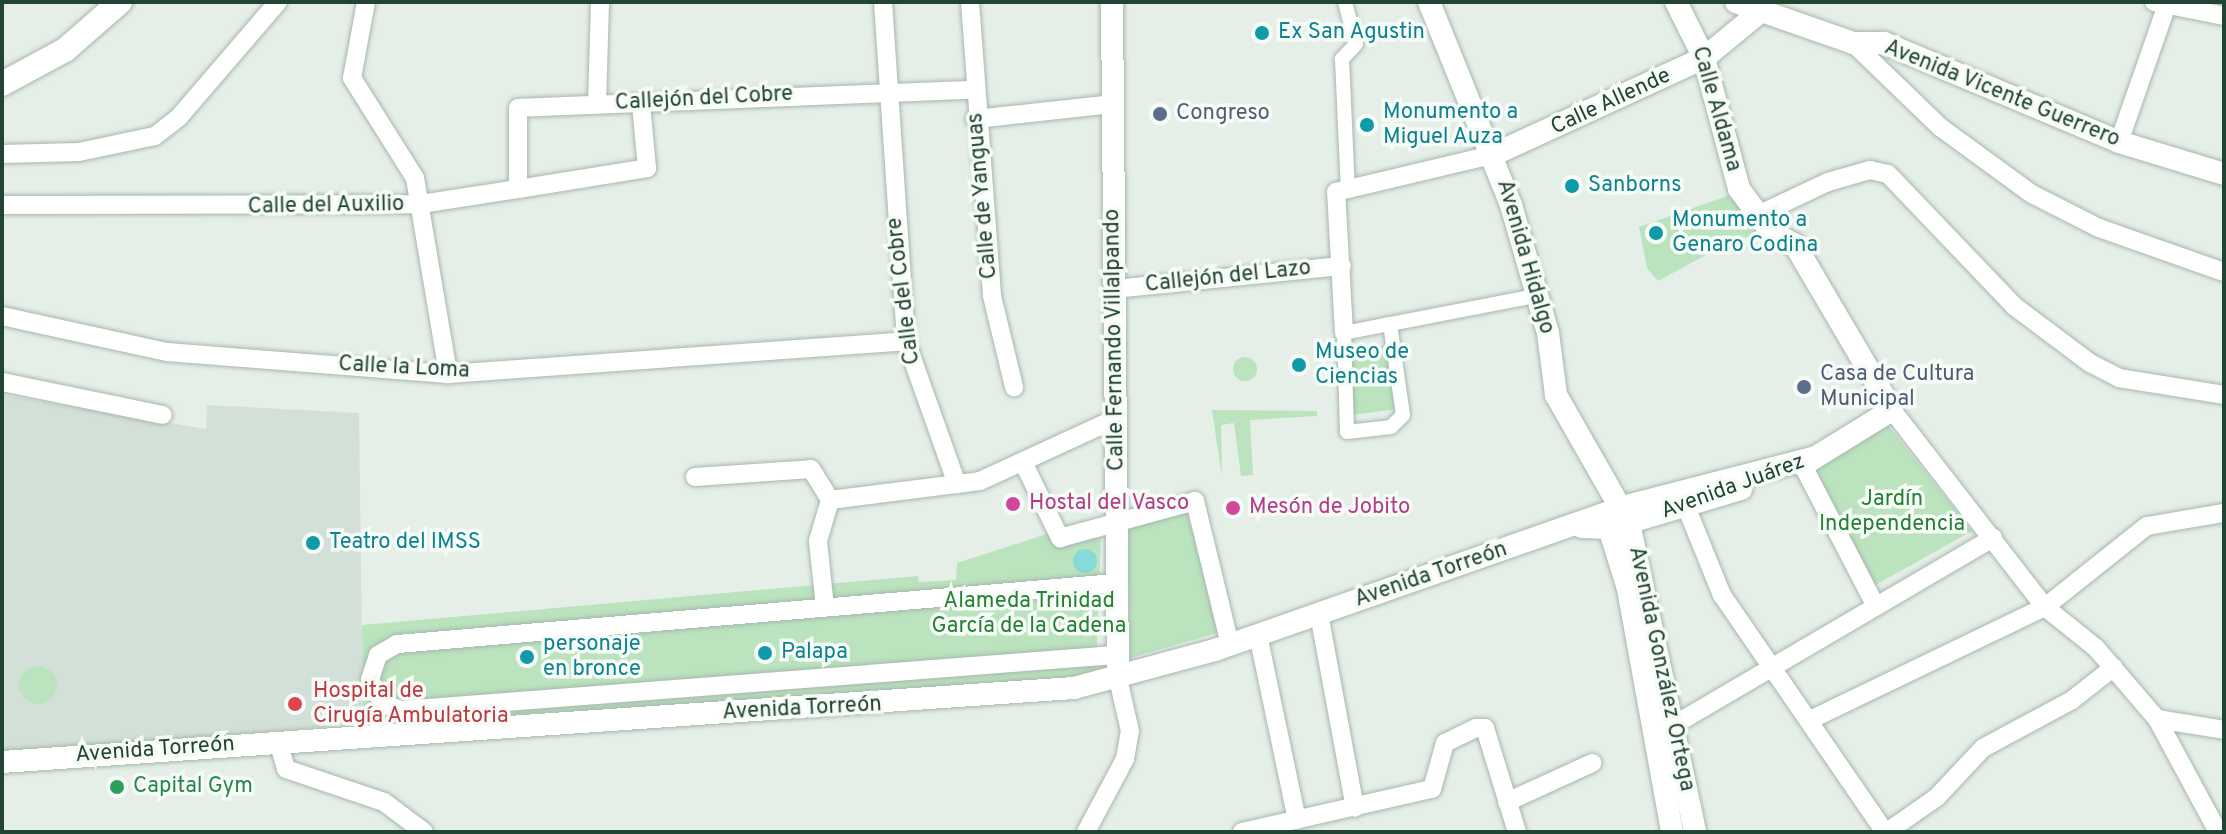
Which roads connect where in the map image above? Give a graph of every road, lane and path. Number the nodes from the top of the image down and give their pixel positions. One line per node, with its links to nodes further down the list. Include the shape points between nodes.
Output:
1 (120, 2): 17 (main road, via 65,50)
2 (278, 2): 25 (street, via 155,136 79,152)
3 (366, 2): 30 (street, via 352,78 415,178)
4 (600, 2): 20 (street)
5 (883, 2): 18 (street, Calle del Cobre)
6 (970, 2): 19 (street, Calle de Yanguas)
7 (1112, 2): 22 (street, Calle Fernando Villalpando)
8 (1345, 2): 29 (street, via 1356,44 1342,59)
9 (1429, 2): 26 (street, Avenida Hidalgo)
10 (1676, 2): 16 (street, Calle Aldama)
11 (1736, 2): 13 (street, Avenida Vicente Guerrero)
12 (2163, 3): 14 (street); 24 (street)
13 (1760, 12): 15 (street, Avenida Vicente Guerrero); 16 (street, Calle Allende)
14 (2224, 16)
15 (1853, 43): 24 (street, Avenida Vicente Guerrero, via 1884,43); 34 (street, via 1940,127 2032,194 2099,228)
16 (1704, 58): 26 (street, Calle Allende); 32 (street, Calle Aldama, via 1739,189)
17 (2, 84)
18 (889, 90): 19 (street, Callejón del Cobre); 21 (street, Callejón del Cobre); 40 (street, Calle del Cobre)
19 (973, 90): 23 (street, Calle de Yanguas)
20 (597, 104): 21 (street, Callejón del Cobre); 28 (street, Callejón del Cobre, via 518,108)
21 (641, 104): 28 (street, Calle del Auxilio, via 647,168)
22 (1112, 104): 23 (street); 35 (street, Calle Fernando Villalpando)
23 (975, 119): 43 (street, Calle de Yanguas, via 992,296)
24 (2119, 142): 27 (street, Avenida Vicente Guerrero)
25 (2, 154)
26 (1495, 154): 29 (street); 36 (street, Avenida Hidalgo)
27 (2224, 174)
28 (518, 189): 30 (street, Calle del Auxilio)
29 (1342, 191): 33 (street)
30 (421, 204): 31 (street, Calle del Auxilio); 41 (street)
31 (2, 205)
32 (1758, 215): 44 (street, via 1828,182 1870,170 1888,174 2014,306 2090,363 2119,378); 45 (street, Calle Aldama, via 1795,245)
33 (1342, 266): 35 (street, Callejón del Lazo); 39 (street)
34 (2224, 272)
35 (1115, 289): 47 (street, Calle Fernando Villalpando)
36 (1535, 296): 38 (street); 55 (street, Avenida Hidalgo, via 1556,395)
37 (2, 316): 41 (street, Calle la Loma, via 167,352)
38 (1390, 324): 39 (street); 39 (street, via 1403,415 1391,427 1355,434 1347,432)
39 (1344, 333)
40 (906, 341): 41 (street, Calle la Loma); 51 (street, Calle del Cobre)
41 (448, 374)
42 (2, 382): 46 (street)
43 (1014, 387)
44 (2224, 395)
45 (1892, 410): 48 (street, Avenida Juárez); 57 (street)
46 (163, 415)
47 (1115, 419): 49 (street); 56 (street, Calle Fernando Villalpando)
48 (1805, 461): 53 (street, Avenida Juárez); 55 (street); 59 (street)
49 (1023, 462): 51 (street); 56 (street, via 1060,538)
50 (695, 477): 52 (street, via 811,469)
51 (957, 484): 52 (street)
52 (830, 500): 60 (street, via 823,524)
53 (1687, 509): 55 (street, Avenida Juárez); 66 (street, via 1722,595)
54 (2224, 513): 61 (street, via 2147,526)
55 (1617, 518): 62 (street, Avenida Torreón); 71 (street, Avenida González Ortega); 73 (street, Avenida González Ortega)
56 (1117, 522): 58 (street, Calle Fernando Villalpando); 64 (street, via 1190,501 1199,505)
57 (1993, 538): 59 (street); 61 (street)
58 (1115, 583): 60 (street); 65 (street, Calle Fernando Villalpando)
59 (1874, 603): 66 (street)
60 (825, 607): 65 (street, via 397,644 378,655 370,680 383,704 402,710)
61 (2045, 607): 67 (street); 69 (street)
62 (1319, 614): 63 (street, Avenida Torreón); 78 (street)
63 (1258, 635): 64 (street, Avenida Torreón); 79 (street)
64 (1230, 645): 68 (street, Avenida Torreón)
65 (1115, 655): 68 (street, Calle Fernando Villalpando)
66 (1777, 667): 69 (street); 71 (street)
67 (2114, 667): 70 (street); 86 (street, via 2072,700 1983,748 1937,797)
68 (1118, 679): 74 (street, Avenida Torreón, via 977,700); 81 (street, via 1130,731 1125,759)
69 (1812, 719): 86 (street)
70 (2157, 719): 72 (street); 87 (street)
71 (1676, 722): 73 (street); 85 (street, Avenida González Ortega)
72 (2224, 730)
73 (1656, 736): 84 (street, Avenida González Ortega)
74 (278, 741): 76 (street, Avenida Torreón); 80 (street, via 286,769 384,802)
75 (1592, 763): 77 (street)
76 (5, 764)
77 (1507, 802): 78 (street, via 1485,728 1458,731 1445,743 1432,789); 83 (street)
78 (1355, 808): 79 (street)
79 (1297, 820): 82 (street)
80 (424, 832)
81 (1086, 832)
82 (1242, 832)
83 (1517, 832)
84 (1672, 832)
85 (1695, 832)
86 (1886, 832)
87 (2218, 832)

